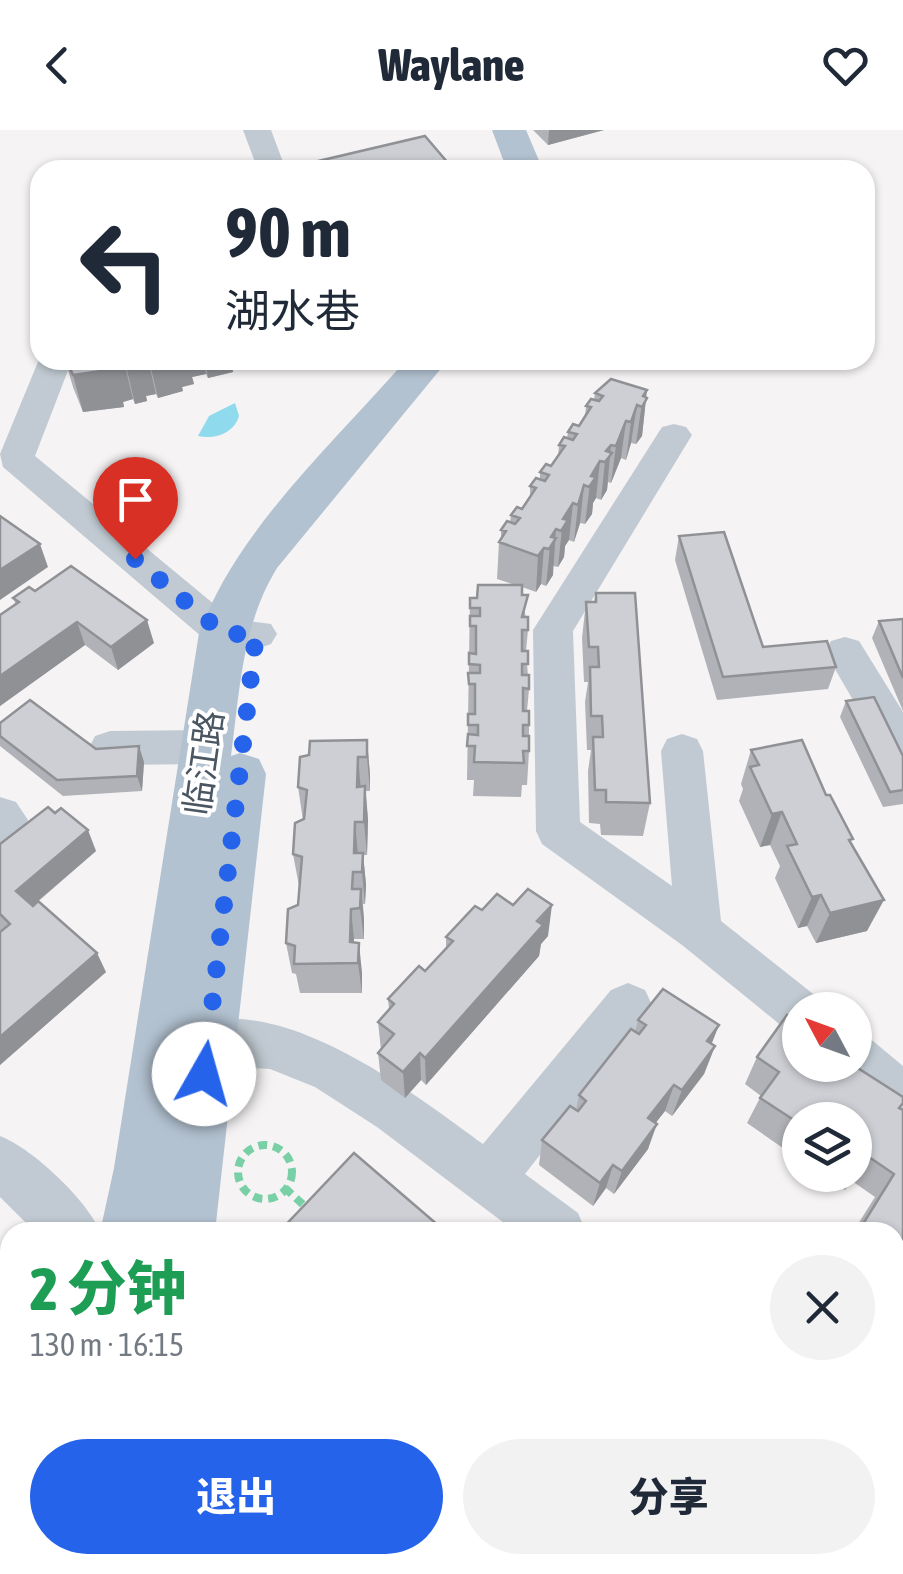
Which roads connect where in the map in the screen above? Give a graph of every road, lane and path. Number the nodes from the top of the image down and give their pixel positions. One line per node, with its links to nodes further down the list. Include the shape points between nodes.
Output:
1 (257, 130): 4 (street)
2 (484, 130): 5 (main road)
3 (510, 130): 6 (main road)
4 (268, 160)
5 (495, 160)
6 (521, 160)
7 (50, 370): 11 (street)
8 (419, 370): 12 (main road, 临江路, via 261,556 238,592)
9 (451, 370): 12 (main road, 临江路)
10 (674, 434): 20 (street, via 553,630 558,831)
11 (8, 460): 12 (street)
12 (240, 634): 14 (main road, 临江路); 23 (main road, 临江路)
13 (845, 652): 16 (street)
14 (207, 747): 15 (street); 31 (main road, 临江路)
15 (110, 748)
16 (903, 748)
17 (682, 751): 20 (street)
18 (0, 815): 19 (street, via 6,820)
19 (0, 825)
20 (699, 930): 21 (street)
21 (782, 997)
22 (628, 1005): 27 (street)
23 (208, 1042): 27 (street, via 272,1046 313,1060 360,1086 431,1148); 32 (main road, 临江路)
24 (872, 1072): 25 (street)
25 (903, 1098)
26 (0, 1161): 30 (street)
27 (488, 1179): 33 (street)
28 (285, 1188): 28 (path, via 292,1163 281,1149 254,1148 240,1162 238,1180 246,1193 262,1199); 29 (path)
29 (314, 1214)
30 (63, 1222)
31 (135, 1222)
32 (183, 1222)
33 (546, 1222)

